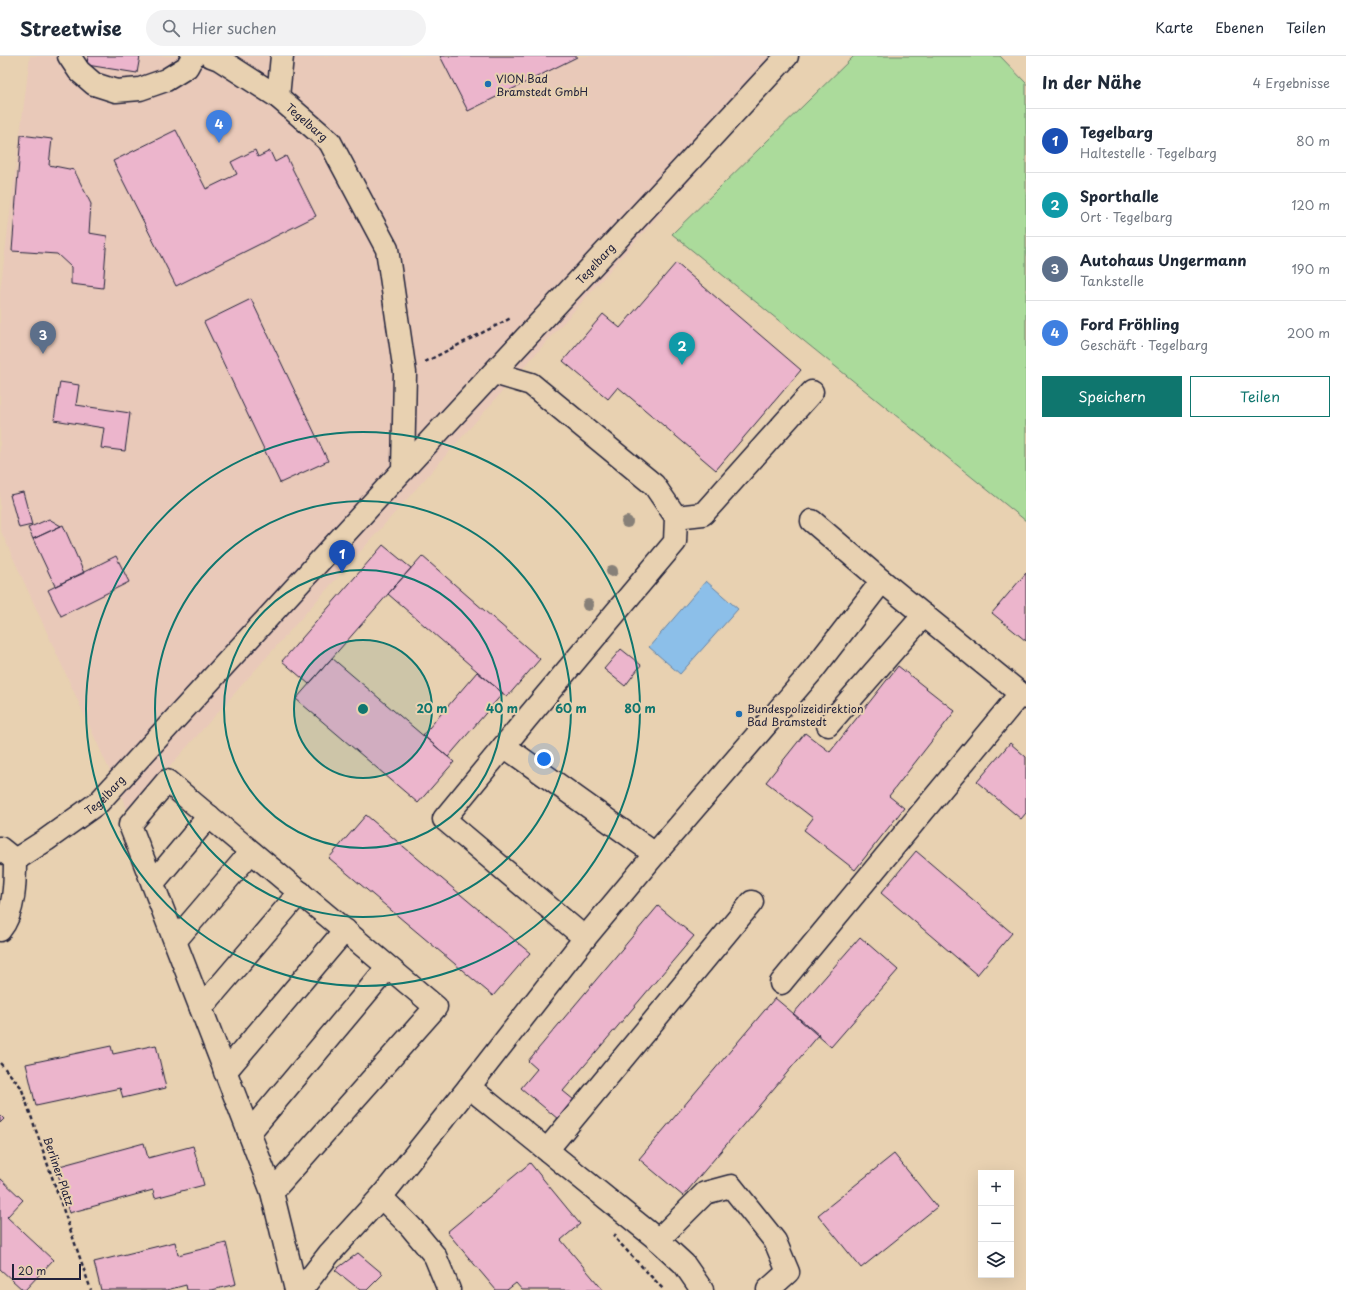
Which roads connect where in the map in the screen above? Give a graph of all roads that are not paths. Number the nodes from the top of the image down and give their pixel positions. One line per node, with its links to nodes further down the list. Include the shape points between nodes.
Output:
1 (69, 56): 2 (street, via 79,71 94,84 116,91 140,89 166,80 187,67)
2 (193, 56)
3 (211, 56): 6 (street, Tegelbarg, via 220,59)
4 (282, 56): 6 (street)
5 (787, 56): 7 (street, Tegelbarg)
6 (278, 97): 9 (street, Tegelbarg, via 330,142 387,249 405,373)
7 (494, 373): 9 (street, Tegelbarg); 10 (street, via 531,384 654,485)
8 (812, 392): 10 (street, via 703,514)
9 (403, 470): 19 (street, Tegelbarg, via 99,802 46,840)
10 (676, 517): 16 (street, via 675,542)
11 (812, 521): 12 (street)
12 (882, 580): 13 (street); 20 (street, via 813,670)
13 (924, 615): 14 (street); 15 (street)
14 (1023, 696): 29 (street)
15 (828, 725)
16 (504, 746): 20 (street); 26 (street, via 444,819)
17 (209, 816): 18 (street); 21 (street); 21 (street, via 167,781 130,825)
18 (251, 852): 22 (street); 27 (street)
19 (8, 854): 24 (street, via 15,878 13,900 6,923)
20 (655, 854): 26 (street)
21 (153, 883): 27 (street)
22 (300, 892): 25 (street); 30 (street)
23 (752, 902): 34 (street)
24 (0, 930)
25 (345, 930): 28 (street); 31 (street)
26 (585, 938): 32 (street)
27 (175, 941): 30 (street)
28 (388, 967): 33 (street); 35 (street, via 436,1007)
29 (781, 983)
30 (201, 1008): 31 (street)
31 (226, 1072): 33 (street)
32 (469, 1087): 34 (street); 36 (street)
33 (249, 1133): 35 (street)
34 (547, 1150): 37 (street)
35 (272, 1192): 38 (street)
36 (381, 1197): 39 (street, via 329,1254); 40 (street, via 435,1256)
37 (658, 1240): 41 (street, via 684,1264); 42 (street, via 705,1193 731,1186 775,1241 788,1272)
38 (296, 1290)
39 (301, 1290)
40 (449, 1290)
41 (702, 1290)
42 (768, 1290)

